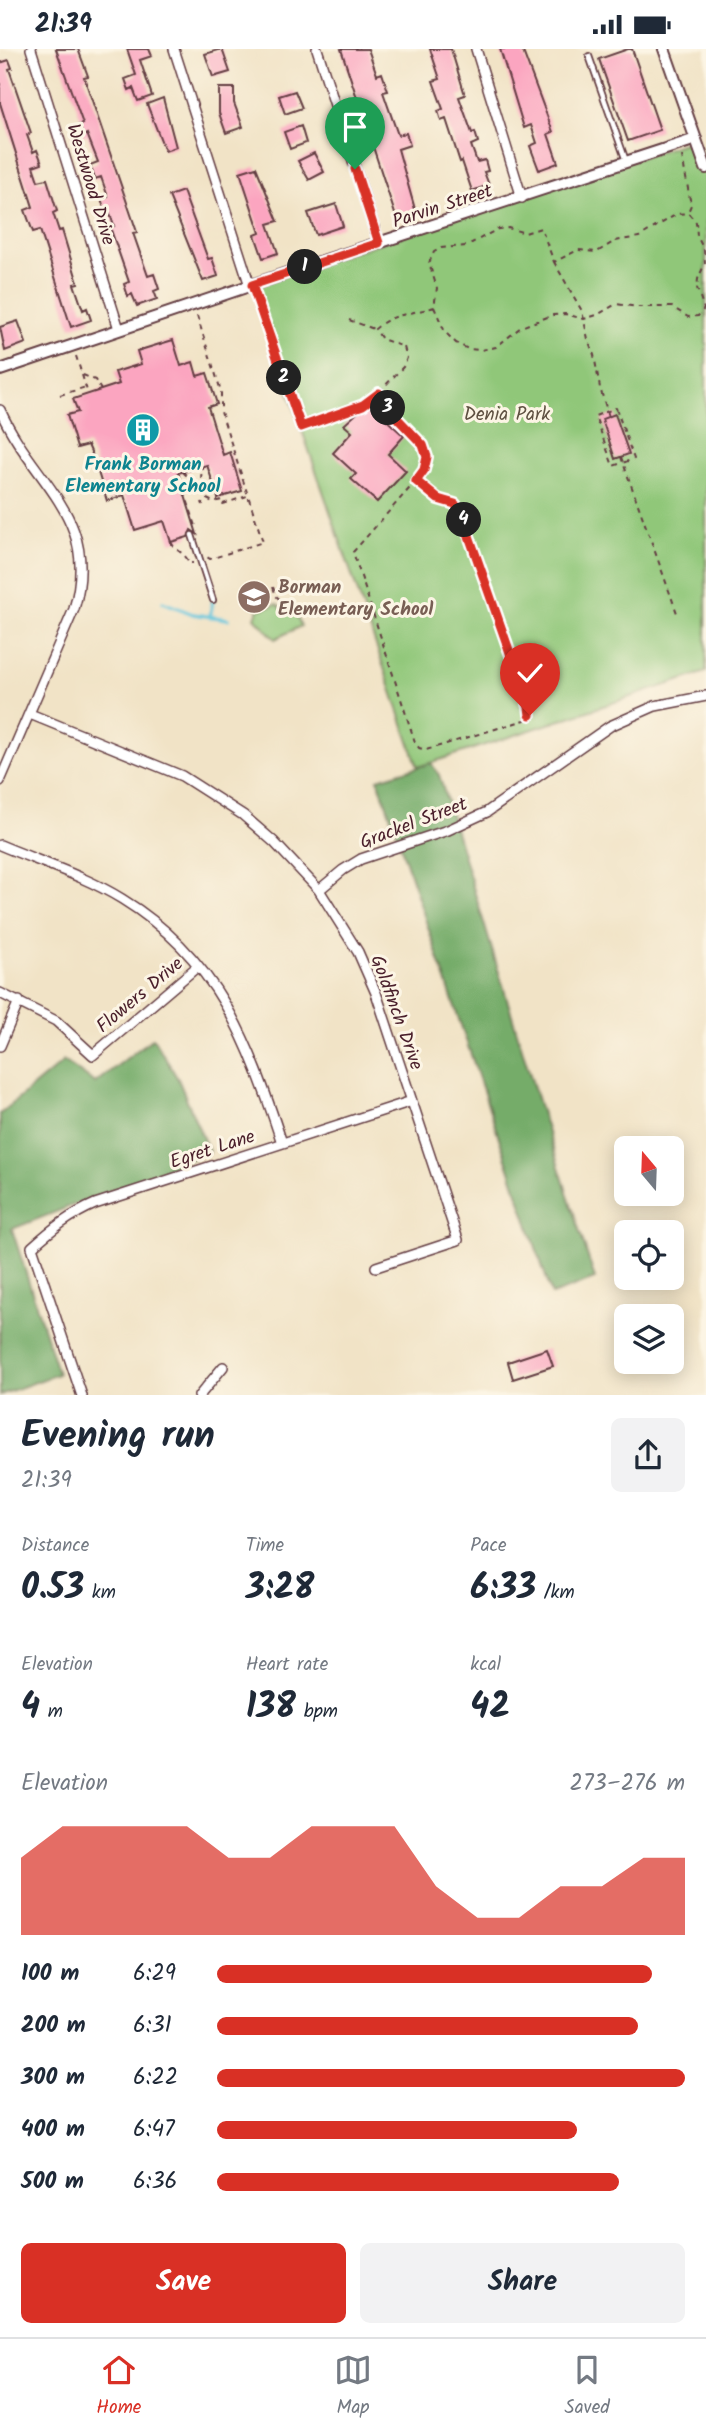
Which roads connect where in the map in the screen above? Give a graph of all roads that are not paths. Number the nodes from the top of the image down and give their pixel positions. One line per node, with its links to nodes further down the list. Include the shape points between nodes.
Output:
1 (31, 49): 13 (street, Westwood Drive)
2 (174, 49): 12 (street)
3 (317, 49): 11 (street)
4 (475, 49): 10 (street)
5 (664, 49): 7 (street)
6 (589, 56): 8 (lane)
7 (696, 139): 8 (street, Parvin Street); 9 (street)
8 (626, 162): 10 (street, Parvin Street)
9 (706, 168)
10 (522, 198): 11 (street, Parvin Street)
11 (379, 243): 12 (street, Parvin Street)
12 (251, 286): 13 (street, Parvin Street)
13 (119, 329): 14 (street, Parvin Street)
14 (0, 370)
15 (0, 410): 19 (street, via 72,522 82,563 74,610)
16 (192, 535): 17 (lane)
17 (214, 600)
18 (706, 696): 22 (street, Grackel Street, via 655,706 610,726 486,812 362,859)
19 (30, 714): 20 (street); 22 (street, Goldfinch Drive, via 182,776 243,815)
20 (0, 781)
21 (0, 845): 23 (street, via 122,899 163,929)
22 (319, 890): 27 (street, Goldfinch Drive, via 369,974)
23 (198, 966): 25 (street, Flowers Drive, via 93,1055 56,1021); 28 (street, via 225,1002 246,1043)
24 (0, 993): 25 (street, Flowers Drive)
25 (19, 1002): 26 (street)
26 (0, 1046)
27 (412, 1101): 28 (street, Egret Lane); 29 (street, Goldfinch Drive, via 458,1240)
28 (282, 1143): 31 (street, Egret Lane, via 95,1204 67,1218 32,1247)
29 (376, 1267)
30 (223, 1367): 32 (street)
31 (82, 1395)
32 (199, 1395)

